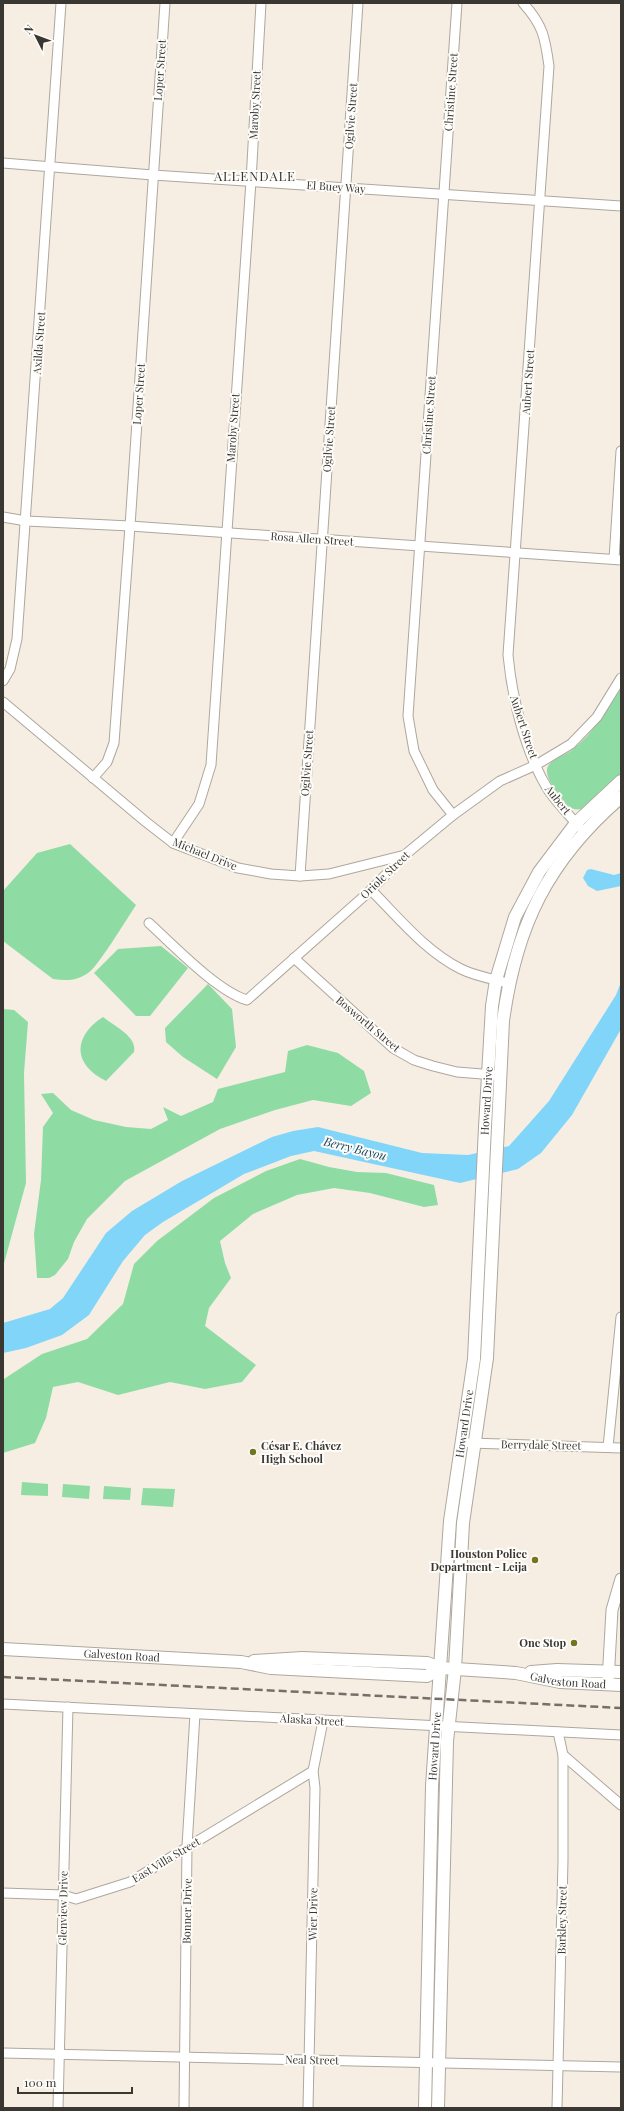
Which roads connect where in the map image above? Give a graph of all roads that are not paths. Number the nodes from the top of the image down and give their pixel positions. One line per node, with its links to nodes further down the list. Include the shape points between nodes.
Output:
1 (61, 3): 8 (street, Axilda Street)
2 (165, 3): 9 (street, Loper Street)
3 (261, 3): 10 (street, Maroby Street)
4 (358, 3): 11 (street, Ogilvie Street)
5 (457, 3): 12 (street, Christine Street)
6 (522, 3): 13 (street, Aubert Street, via 534,15 544,34 549,66)
7 (3, 163): 8 (street, El Buey Way)
8 (50, 166): 9 (street, El Buey Way); 17 (street, Axilda Street)
9 (153, 175): 10 (street, El Buey Way); 18 (street, Loper Street)
10 (251, 181): 11 (street, El Buey Way); 19 (street, Maroby Street)
11 (346, 188): 12 (street, El Buey Way); 20 (street, Ogilvie Street)
12 (444, 193): 13 (street, El Buey Way); 21 (street, Christine Street)
13 (540, 201): 14 (street, El Buey Way); 22 (street, Aubert Street)
14 (621, 206)
15 (621, 451): 23 (street)
16 (3, 517): 17 (street, Rosa Allen Street)
17 (26, 521): 18 (street, Rosa Allen Street); 25 (street, Axilda Street, via 17,639 10,669)
18 (130, 526): 19 (street, Rosa Allen Street); 28 (street, Loper Street, via 114,743 107,762)
19 (226, 533): 20 (street, Rosa Allen Street); 34 (street, Maroby Street, via 210,765 199,804)
20 (323, 539): 21 (street, Rosa Allen Street); 36 (street, Ogilvie Street)
21 (420, 547): 22 (street, Rosa Allen Street); 31 (street, Christine Street, via 408,716 414,751 433,790)
22 (516, 552): 23 (street, Rosa Allen Street); 27 (street, Aubert Street, via 508,654 516,709)
23 (618, 559)
24 (621, 678): 27 (street, Oriole Street, via 597,717 584,732 571,744)
25 (3, 681)
26 (3, 702): 28 (street, Michael Drive)
27 (536, 765): 31 (street, Oriole Street, via 500,781); 32 (street, Aubert, via 550,792)
28 (93, 778): 34 (street, Michael Drive)
29 (621, 781): 32 (main road, Howard Drive)
30 (621, 797): 33 (main road, Howard Drive)
31 (453, 815): 35 (street, Oriole Street)
32 (576, 823): 33 (street, Aubert); 38 (main road, Howard Drive, via 554,850)
33 (585, 833): 39 (main road, Howard Drive, via 553,873)
34 (173, 843): 36 (street, Michael Drive, via 238,868)
35 (406, 854): 36 (street, Michael Drive, via 335,872); 37 (street, Oriole Street)
36 (300, 876)
37 (370, 890): 41 (street, Oriole Street); 42 (street, via 424,943 449,962 462,970)
38 (526, 894): 39 (main road); 42 (main road, Howard Drive, via 515,917)
39 (537, 900): 43 (main road, Howard Drive, via 522,932)
40 (148, 923): 41 (street, Oriole Street, via 205,974 239,998 247,1000)
41 (294, 958): 44 (street, Bosworth Street, via 393,1048 414,1060 433,1066 457,1072)
42 (496, 980): 43 (street); 44 (main road, Howard Drive)
43 (508, 983): 45 (main road, Howard Drive, via 503,1022)
44 (488, 1075): 45 (street, Bosworth Street); 46 (main road, Howard Drive)
45 (501, 1076): 47 (main road, Howard Drive)
46 (478, 1255): 47 (main road); 49 (main road, Howard Drive)
47 (492, 1256): 50 (main road, Howard Drive)
48 (621, 1317): 53 (street)
49 (474, 1358): 50 (main road); 51 (main road, Howard Drive)
50 (487, 1358): 52 (main road, Howard Drive)
51 (462, 1443): 52 (street, Berrydale Street); 55 (main road, Howard Drive, via 454,1483)
52 (474, 1444): 53 (street, Berrydale Street); 56 (main road, Howard Drive, via 465,1502)
53 (608, 1446): 54 (street, Berrydale Street)
54 (621, 1448)
55 (449, 1544): 56 (main road); 59 (main road, Howard Drive)
56 (462, 1544): 60 (main road, Howard Drive)
57 (621, 1579): 61 (street, via 612,1610)
58 (3, 1649): 59 (main road, Galveston Road, via 241,1662 272,1659 317,1664 427,1663)
59 (441, 1668): 60 (main road, Galveston Road); 69 (main road, Howard Drive)
60 (455, 1669): 62 (main road, Galveston Road); 70 (main road, Howard Drive)
61 (615, 1672): 62 (main road, Galveston Road, via 557,1670); 63 (street)
62 (516, 1673): 63 (main road, Galveston Road, via 560,1682)
63 (608, 1684): 64 (main road, Galveston Road)
64 (621, 1685)
65 (3, 1704): 66 (street, Alaska Street)
66 (68, 1707): 67 (street, Alaska Street); 78 (street, Glenview Drive)
67 (195, 1714): 68 (street, Alaska Street); 76 (street, Bonner Drive)
68 (323, 1721): 69 (street, Alaska Street); 74 (street, Wier Drive)
69 (437, 1725): 70 (street, Alaska Street); 79 (main road, Howard Drive, via 432,1786)
70 (449, 1726): 71 (street, Alaska Street); 80 (main road, Howard Drive)
71 (558, 1732): 72 (street, Alaska Street); 73 (street, Barkley Street)
72 (621, 1735)
73 (563, 1755): 75 (street); 87 (street, Barkley Street)
74 (313, 1772): 76 (street, East Villa Street); 84 (street, Wier Drive, via 315,1788)
75 (621, 1805)
76 (187, 1846): 78 (street, East Villa Street, via 130,1882 76,1899); 83 (street, Bonner Drive)
77 (3, 1893): 78 (street, East Villa Street)
78 (63, 1894): 82 (street, Glenview Drive)
79 (429, 1933): 80 (main road); 85 (main road, Howard Drive)
80 (442, 1933): 86 (main road, Howard Drive)
81 (3, 2053): 82 (street, Neal Street)
82 (60, 2054): 83 (street, Neal Street); 89 (street, Glenview Drive)
83 (185, 2058): 84 (street, Neal Street); 90 (street, Bonner Drive)
84 (309, 2060): 85 (street, Neal Street); 91 (street, Wier Drive)
85 (426, 2063): 86 (street, Neal Street); 92 (main road, Howard Drive)
86 (439, 2064): 87 (street, Neal Street); 93 (main road, Howard Drive)
87 (558, 2066): 88 (street, Neal Street); 94 (street, Barkley Street)
88 (621, 2067)
89 (58, 2108)
90 (184, 2108)
91 (308, 2108)
92 (425, 2108)
93 (438, 2108)
94 (557, 2108)

